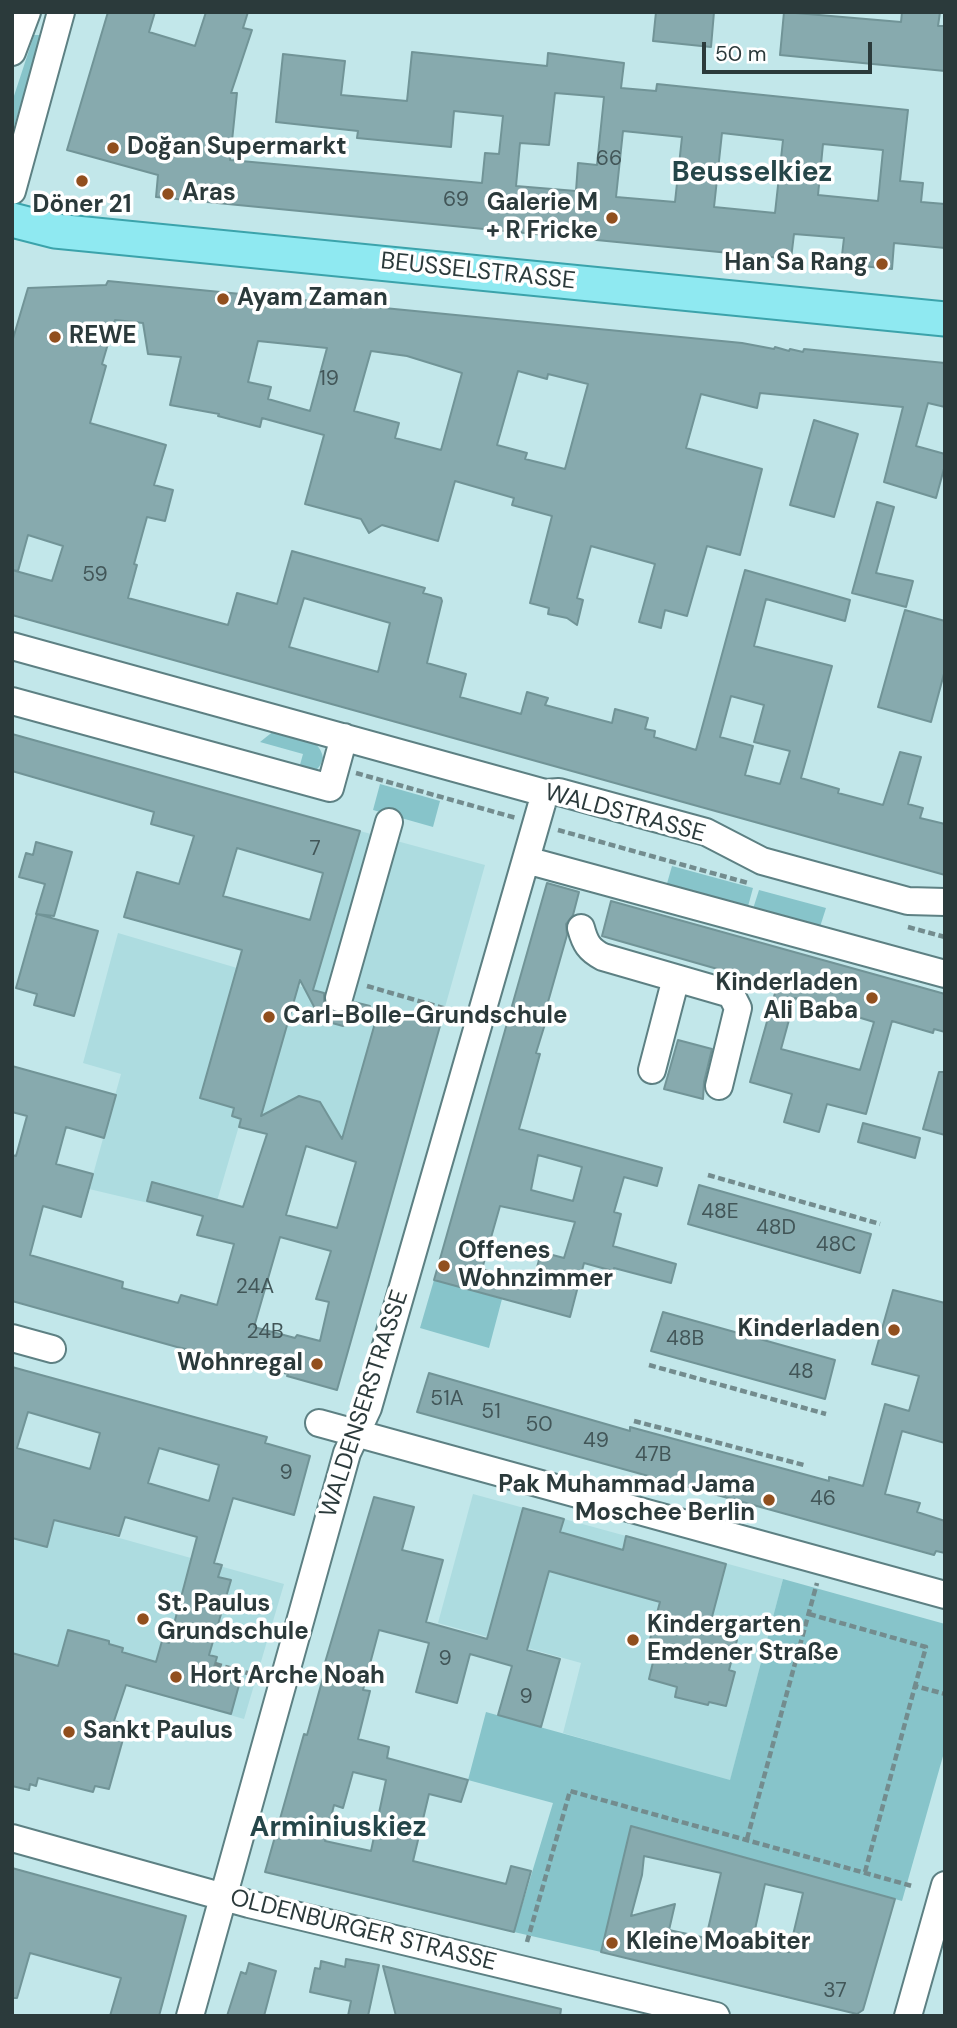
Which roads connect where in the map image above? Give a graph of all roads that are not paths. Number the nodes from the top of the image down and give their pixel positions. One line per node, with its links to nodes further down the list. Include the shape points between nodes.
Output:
1 (27, 12): 3 (street)
2 (61, 12): 4 (street)
3 (12, 52)
4 (12, 191)
5 (12, 220): 6 (main road, BEUSSELSTRASSE, via 55,231)
6 (945, 319)
7 (12, 646): 9 (street, WALDSTRASSE)
8 (12, 701): 9 (street, via 330,788)
9 (344, 737): 10 (street, WALDSTRASSE)
10 (545, 793): 12 (street, WALDENSERSTRASSE); 13 (street, WALDSTRASSE, via 563,793 706,832 762,861 908,901)
11 (389, 822): 17 (street)
12 (526, 860): 15 (street); 23 (street, WALDENSERSTRASSE, via 372,1395)
13 (945, 902)
14 (581, 928): 16 (street, via 591,951)
15 (945, 974)
16 (676, 978): 18 (street); 19 (street, via 731,994 738,1008)
17 (342, 989)
18 (652, 1070)
19 (719, 1086)
20 (12, 1338): 21 (street)
21 (52, 1349)
22 (319, 1423): 23 (street)
23 (356, 1433): 24 (street); 27 (street, WALDENSERSTRASSE)
24 (945, 1595)
25 (12, 1838): 27 (street, OLDENBURGER STRASSE)
26 (945, 1885): 30 (street)
27 (223, 1897): 28 (street, WALDENSERSTRASSE); 29 (street, OLDENBURGER STRASSE)
28 (190, 2016)
29 (716, 2016)
30 (908, 2016)

